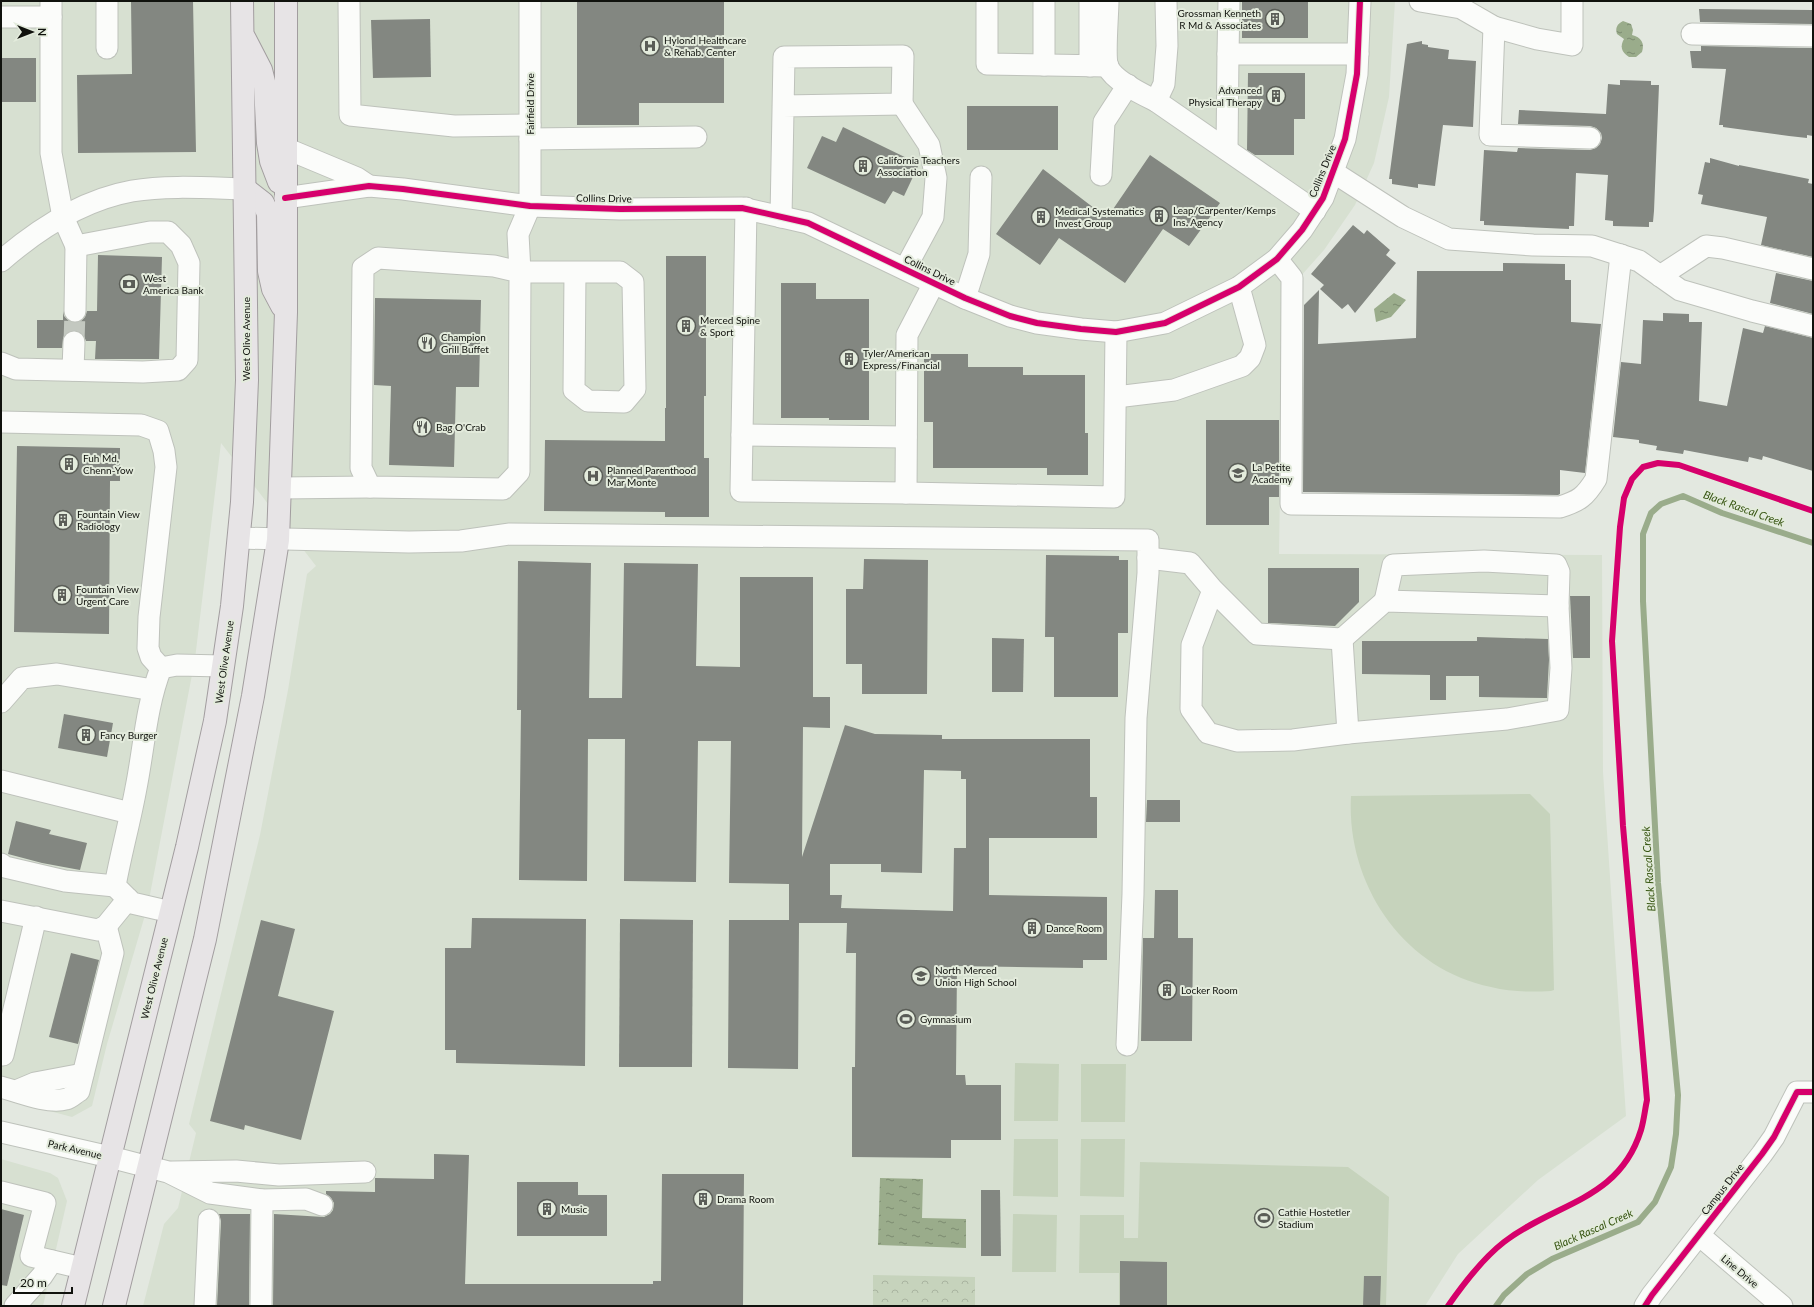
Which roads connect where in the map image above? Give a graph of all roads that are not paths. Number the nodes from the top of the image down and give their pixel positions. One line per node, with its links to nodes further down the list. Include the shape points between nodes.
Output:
1 (107, 1): 21 (street)
2 (242, 1): 18 (main road, West Olive Avenue)
3 (286, 1): 33 (main road)
4 (349, 1): 30 (street, via 350,115)
5 (530, 1): 30 (street, Fairfield Drive)
6 (987, 1): 24 (street, via 987,64)
7 (1044, 1): 24 (street)
8 (1090, 1): 25 (street)
9 (1108, 1): 25 (street)
10 (1166, 1): 27 (street, via 1167,46 1164,84)
11 (1229, 1): 22 (street)
12 (1360, 1): 23 (street, Collins Drive)
13 (1420, 1): 17 (street, via 1461,8)
14 (1572, 1): 17 (street, via 1572,45 1537,39)
15 (51, 9): 16 (street); 44 (street, via 51,153)
16 (1, 17)
17 (1494, 27): 32 (street, via 1490,135)
18 (242, 34): 39 (main road, West Olive Avenue); 40 (main road, via 262,70 271,161)
19 (1692, 34): 20 (street)
20 (1813, 36)
21 (107, 48)
22 (1228, 54): 23 (street); 34 (street)
23 (1358, 54): 35 (street, Collins Drive, via 1357,74 1345,140)
24 (1044, 66): 25 (street)
25 (1099, 66): 26 (street)
26 (1128, 85): 27 (street); 36 (street, via 1104,122)
27 (1156, 100): 34 (street)
28 (902, 104): 29 (street); 29 (street, via 903,56 784,57); 50 (street, via 929,145 936,178 933,217)
29 (783, 106): 45 (street)
30 (530, 132): 31 (street); 41 (street, Fairfield Drive)
31 (696, 137)
32 (1590, 138)
33 (285, 148): 38 (street, Collins Drive, via 357,178); 40 (main road)
34 (1227, 150): 43 (street)
35 (1332, 172): 43 (street, Collins Drive, via 1323,198); 47 (street, via 1403,217 1449,239 1592,246)
36 (1101, 175)
37 (981, 177): 57 (street, via 979,254)
38 (369, 186): 40 (street, Collins Drive); 41 (street, Collins Drive)
39 (245, 189): 44 (street, via 183,187 131,192 92,203); 59 (main road, via 263,203 268,213 269,271 273,289); 72 (main road, West Olive Avenue, via 247,380)
40 (285, 198): 59 (main road)
41 (530, 206): 42 (street, Collins Drive, via 620,209); 52 (street, via 518,234)
42 (746, 208): 45 (street, Collins Drive); 67 (street)
43 (1315, 211): 48 (street, Collins Drive)
44 (63, 217): 46 (street); 49 (street, via 23,242)
45 (780, 217): 50 (street, Collins Drive, via 808,223)
46 (76, 246): 58 (street); 64 (street, via 150,232 168,232 181,245 189,264 187,360 178,370)
47 (1621, 256): 48 (street, via 1596,479 1588,493 1577,502 1560,507 1291,504 1292,278); 54 (street, via 1639,261)
48 (1277, 259): 56 (street, Collins Drive)
49 (1, 261)
50 (904, 269): 55 (street, Collins Drive)
51 (1813, 269): 54 (street, via 1706,246)
52 (520, 272): 53 (street); 69 (street, via 519,472 503,488); 69 (street, via 494,266 378,258 363,268 361,468)
53 (575, 272): 53 (street, via 620,272 633,282 635,388 624,402 588,401 574,390)
54 (1660, 276): 60 (street, via 1680,290)
55 (934, 283): 57 (street, Collins Drive); 68 (street, via 907,335)
56 (1239, 287): 61 (street, Collins Drive, via 1165,323); 65 (street, via 1255,345 1250,358 1242,366 1174,390)
57 (964, 298): 61 (street, Collins Drive, via 1010,316 1037,323)
58 (75, 311)
59 (286, 312): 70 (main road)
60 (1813, 326)
61 (1116, 332): 65 (street)
62 (74, 342): 64 (street)
63 (1, 363): 64 (street, via 16,369)
64 (73, 370)
65 (1116, 397): 71 (street, via 1114,497)
66 (1, 422): 80 (street, via 141,425 158,430 166,467 149,617 148,648 151,657)
67 (742, 435): 68 (street); 71 (street, via 742,491)
68 (906, 437): 71 (street)
69 (370, 487): 70 (street)
70 (280, 488): 73 (main road)
71 (906, 493)
72 (239, 538): 73 (street); 79 (main road, West Olive Avenue)
73 (278, 540): 74 (street, via 432,542 510,534 1148,540); 98 (main road, via 253,696)
74 (1148, 558): 75 (street, via 1190,563); 92 (street, via 1136,718)
75 (1213, 590): 78 (street, via 1257,634); 83 (street, via 1192,645 1191,709 1208,733 1237,741 1293,740)
76 (1385, 602): 77 (street); 77 (street, via 1393,565 1484,562 1556,565 1560,572); 78 (street)
77 (1558, 606): 83 (street, via 1561,668 1558,710 1506,719)
78 (1342, 639): 83 (street)
79 (223, 666): 80 (street, via 177,665); 89 (main road, West Olive Avenue, via 215,721)
80 (161, 668): 81 (street)
81 (153, 690): 82 (street, via 57,674 22,678); 85 (street)
82 (1, 702)
83 (1348, 733)
84 (1, 780): 85 (street)
85 (130, 813): 87 (street)
86 (1, 864): 87 (street)
87 (121, 893): 89 (street, via 132,903); 91 (street)
88 (1, 912): 90 (street)
89 (171, 912): 97 (main road, West Olive Avenue)
90 (36, 917): 91 (street, via 98,930); 93 (street)
91 (106, 926): 94 (street, via 113,953 79,1090 67,1099 43,1099)
92 (1127, 1045)
93 (1, 1055)
94 (9, 1089)
95 (1813, 1092): 104 (street, Campus Drive, via 1797,1092 1766,1148)
96 (1, 1132): 97 (street, Park Avenue)
97 (110, 1156): 98 (street, Park Avenue); 106 (main road, West Olive Avenue)
98 (158, 1169): 99 (street, via 279,1175); 101 (street, via 210,1193); 109 (main road)
99 (365, 1172)
100 (1, 1192): 105 (street, via 45,1203 31,1256)
101 (262, 1200): 102 (street, via 306,1199); 111 (street)
102 (322, 1205)
103 (208, 1220): 110 (street)
104 (1699, 1235): 112 (street, Campus Drive); 113 (street, Line Drive)
105 (52, 1261): 106 (street); 107 (street)
106 (82, 1268): 108 (main road, West Olive Avenue)
107 (15, 1306)
108 (73, 1306)
109 (114, 1306)
110 (205, 1306)
111 (261, 1306)
112 (1645, 1306)
113 (1782, 1306)

